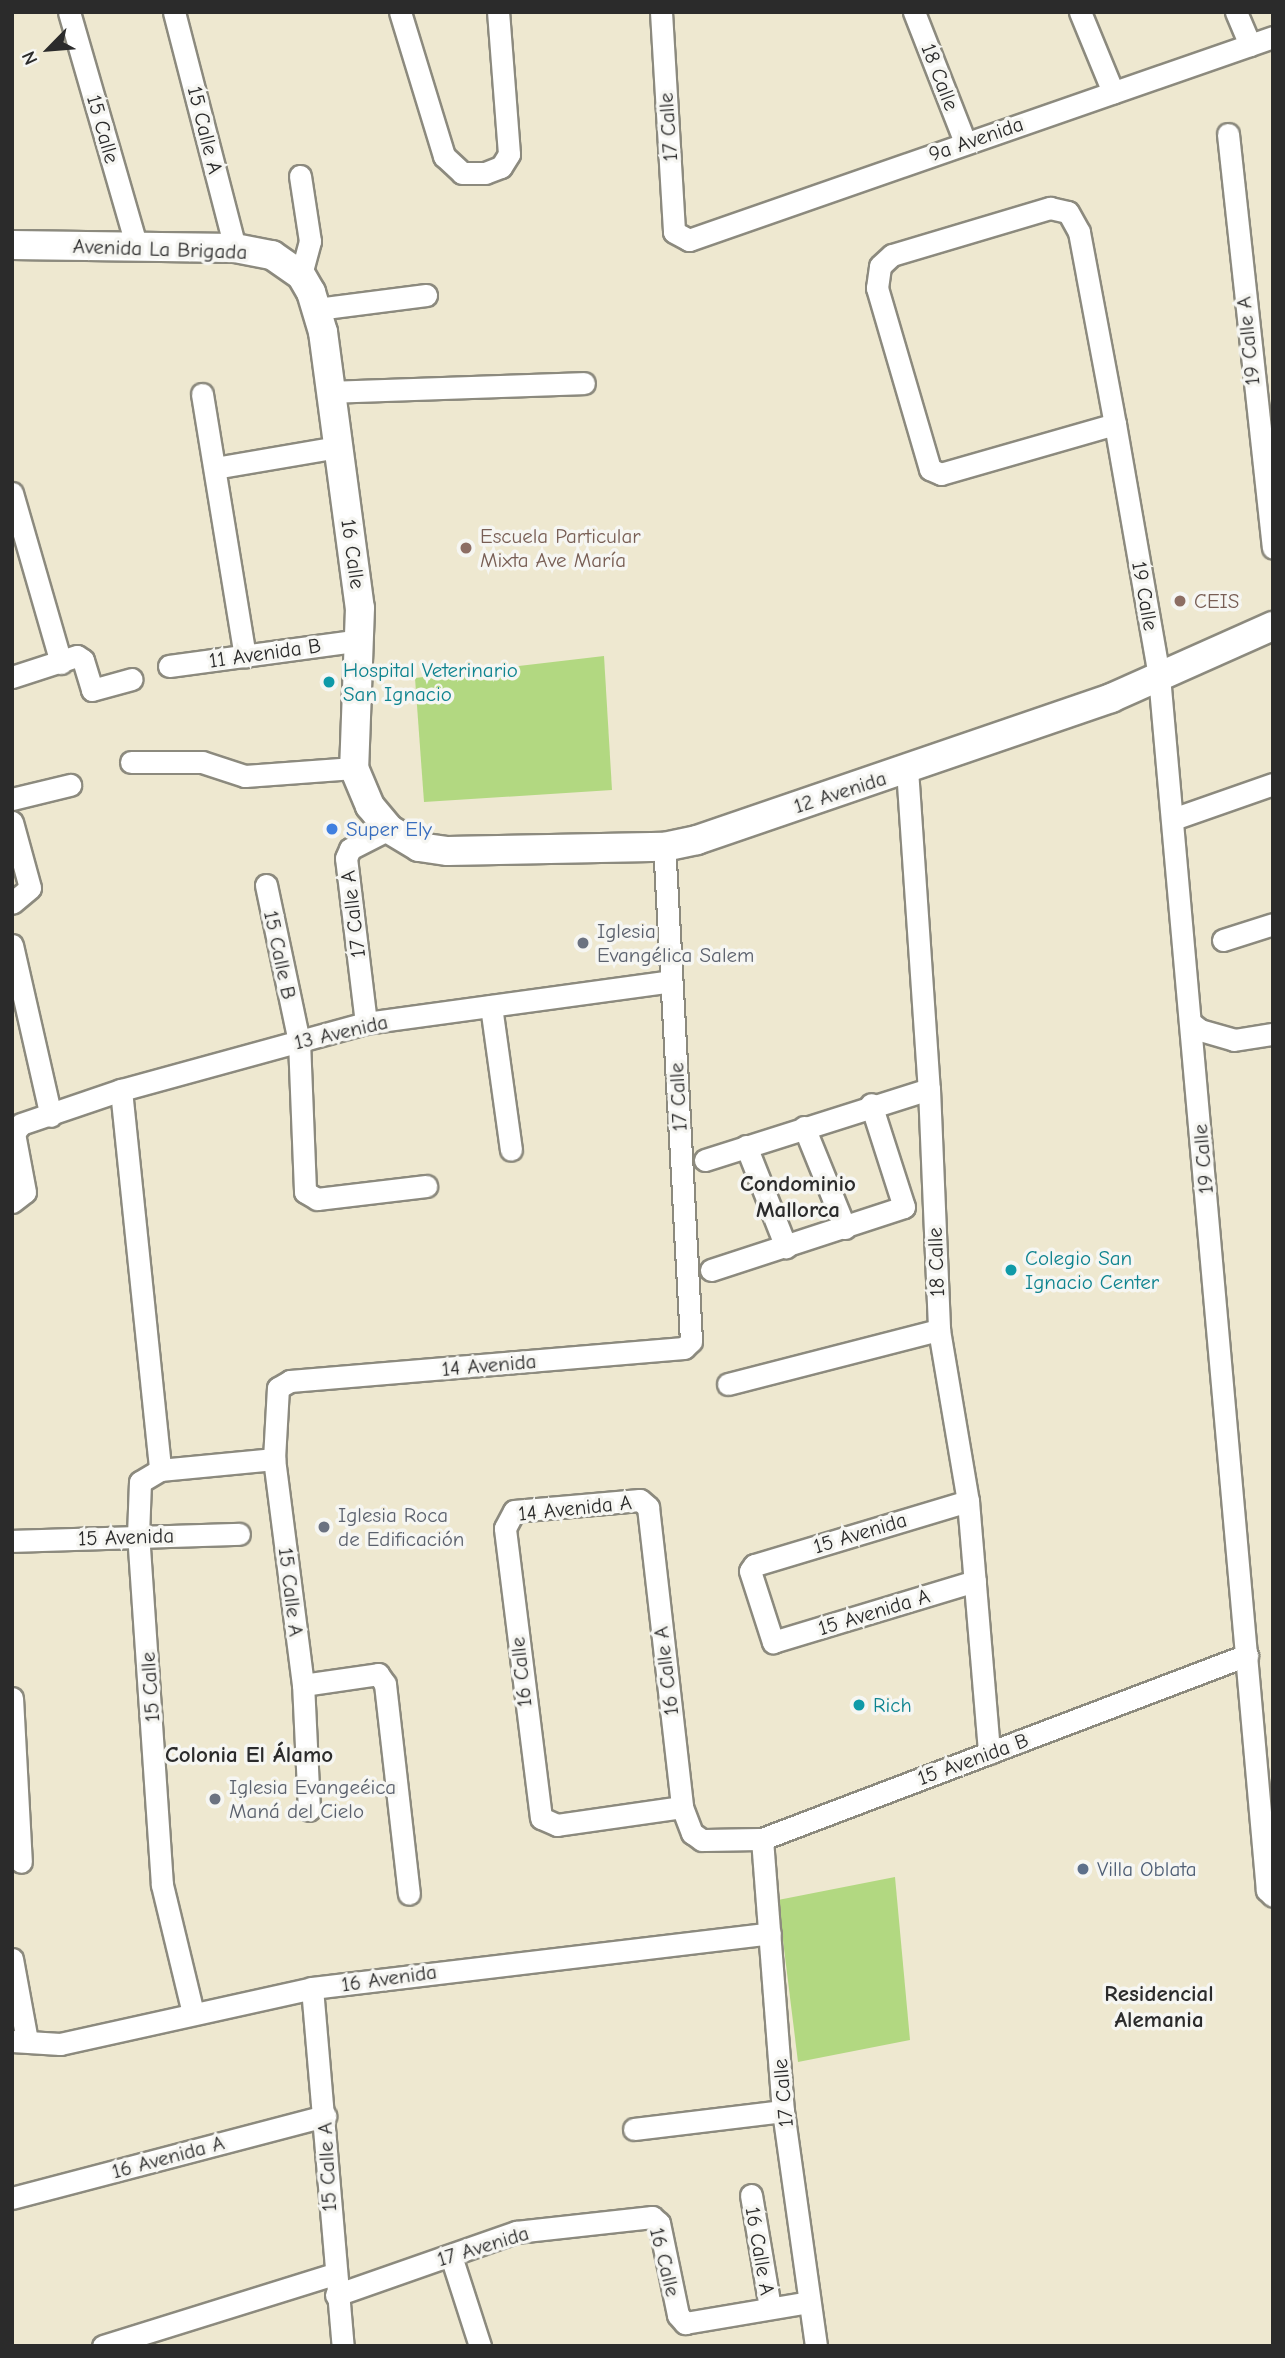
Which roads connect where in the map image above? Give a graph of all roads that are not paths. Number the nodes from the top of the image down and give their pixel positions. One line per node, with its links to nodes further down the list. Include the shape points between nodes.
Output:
1 (69, 12): 17 (street, 15 Calle)
2 (174, 12): 18 (street, 15 Calle A)
3 (400, 12): 4 (street, via 444,156 462,173 485,173 501,167 509,154)
4 (498, 12)
5 (661, 12): 15 (street, 17 Calle, via 674,232)
6 (914, 12): 13 (street, 18 Calle)
7 (1080, 12): 11 (street)
8 (1236, 12): 10 (street)
9 (1273, 37): 10 (street, 9a Avenida)
10 (1250, 45): 11 (street, 9a Avenida)
11 (1112, 92): 13 (street, 9a Avenida)
12 (1228, 134): 29 (street, 19 Calle A)
13 (965, 142): 15 (street, 9a Avenida, via 689,240)
14 (300, 176): 19 (street, via 310,241)
15 (680, 239)
16 (12, 245): 17 (main road, Avenida La Brigada)
17 (137, 247): 18 (main road, Avenida La Brigada)
18 (235, 248): 19 (main road, Avenida La Brigada, via 272,255)
19 (301, 275): 21 (main road, 16 Calle)
20 (426, 295): 21 (street)
21 (317, 309): 23 (main road, 16 Calle)
22 (584, 383): 23 (street)
23 (330, 392): 26 (main road, 16 Calle)
24 (202, 394): 27 (street)
25 (1115, 424): 25 (street, 19 Calle, via 1079,232 1069,212 1050,208 892,255 880,266 877,288 930,469 942,474); 35 (street, 19 Calle)
26 (338, 447): 27 (street); 31 (main road, 16 Calle)
27 (215, 468): 32 (street)
28 (12, 495): 33 (street)
29 (1273, 548)
30 (1273, 626): 35 (main road, 12 Avenida)
31 (361, 640): 32 (street, 11 Avenida B); 39 (main road, 16 Calle)
32 (246, 656): 34 (street, 11 Avenida B)
33 (61, 663): 36 (street); 37 (street, via 81,657 92,690)
34 (169, 666)
35 (1159, 676): 40 (main road, 12 Avenida, via 1111,698); 44 (street, 19 Calle)
36 (12, 677)
37 (132, 679)
38 (131, 762): 39 (street, via 202,762 245,775)
39 (354, 768): 46 (main road, 16 Calle, via 370,806)
40 (907, 769): 47 (main road, 12 Avenida); 59 (street, 18 Calle)
41 (1273, 784): 44 (street)
42 (70, 785): 43 (street)
43 (12, 799)
44 (1172, 819): 56 (street, 19 Calle)
45 (12, 821): 49 (street, via 30,888)
46 (389, 829): 47 (main road, 12 Avenida, via 419,847 448,850); 55 (street, 17 Calle A, via 350,849 346,858)
47 (664, 847): 53 (street, 17 Calle)
48 (266, 885): 58 (street, 15 Calle B)
49 (12, 903)
50 (1273, 924): 51 (street)
51 (1223, 940)
52 (12, 945): 62 (street)
53 (671, 981): 54 (street, 13 Avenida); 74 (street, 17 Calle)
54 (491, 1006): 55 (street, 13 Avenida); 66 (street)
55 (366, 1023): 58 (street, 13 Avenida)
56 (1191, 1023): 57 (street, via 1234,1040); 87 (street, 19 Calle)
57 (1273, 1034)
58 (299, 1041): 60 (street, 13 Avenida); 68 (street, 15 Calle B, via 305,1192 317,1199)
59 (929, 1089): 61 (street); 73 (street, 18 Calle)
60 (121, 1090): 62 (street, 13 Avenida); 78 (street)
61 (871, 1104): 63 (street); 70 (street, via 904,1207)
62 (51, 1116): 64 (street, 13 Avenida)
63 (804, 1127): 65 (street); 70 (street)
64 (16, 1130): 69 (street)
65 (746, 1146): 67 (street); 71 (street)
66 (511, 1150)
67 (705, 1160)
68 (426, 1186)
69 (19, 1187)
70 (845, 1228): 71 (street)
71 (786, 1247): 72 (street)
72 (710, 1270)
73 (939, 1330): 76 (street); 79 (street, 18 Calle)
74 (689, 1346): 75 (street, 14 Avenida)
75 (290, 1381): 77 (street, 15 Calle A, via 278,1388 274,1399)
76 (728, 1384)
77 (274, 1459): 78 (street); 88 (street, 15 Calle A)
78 (160, 1470): 83 (street, 15 Calle, via 140,1482)
79 (968, 1501): 85 (street, 18 Calle); 86 (street, 15 Avenida, via 752,1567)
80 (644, 1503): 81 (street, 14 Avenida A, via 514,1511); 91 (street, 16 Calle A)
81 (507, 1518): 91 (street, 16 Calle, via 537,1811 547,1823)
82 (239, 1534): 83 (street, 15 Avenida)
83 (138, 1536): 84 (street, 15 Avenida); 101 (street, 15 Calle, via 162,1885)
84 (12, 1541)
85 (975, 1581): 86 (street, 15 Avenida A); 90 (street, 18 Calle)
86 (773, 1642)
87 (1247, 1656): 90 (street, 15 Avenida B); 97 (street, 19 Calle, via 1267,1890)
88 (303, 1685): 92 (street, 15 Calle A); 96 (street, via 378,1674 388,1696)
89 (12, 1698): 95 (street)
90 (989, 1753): 94 (street, 15 Avenida B)
91 (682, 1807): 93 (street, 16 Calle A)
92 (309, 1810)
93 (695, 1838): 94 (street, 15 Avenida B)
94 (762, 1839): 98 (street, 17 Calle)
95 (21, 1862)
96 (409, 1894)
97 (1273, 1896)
98 (770, 1933): 100 (street, 16 Avenida); 103 (street, 17 Calle)
99 (12, 1959): 102 (street)
100 (312, 1988): 101 (street, 16 Avenida); 104 (street, 15 Calle A)
101 (193, 2013): 102 (street, 16 Avenida, via 60,2044)
102 (19, 2041)
103 (783, 2111): 105 (street); 111 (street, 17 Calle)
104 (325, 2116): 107 (street, 16 Avenida A); 110 (street, 15 Calle A)
105 (634, 2129)
106 (751, 2195): 112 (street, 16 Calle A)
107 (12, 2197)
108 (635, 2217): 109 (street, 17 Avenida, via 516,2232); 112 (street, 16 Calle, via 652,2217 659,2223 678,2315 685,2323)
109 (451, 2256): 110 (street, 17 Avenida); 116 (street)
110 (335, 2285): 113 (street, 17 Avenida); 115 (street, 15 Calle A)
111 (809, 2302): 112 (street); 117 (street, 17 Calle)
112 (770, 2307)
113 (167, 2336): 114 (street, 17 Avenida)
114 (103, 2346)
115 (343, 2346)
116 (480, 2346)
117 (816, 2346)

